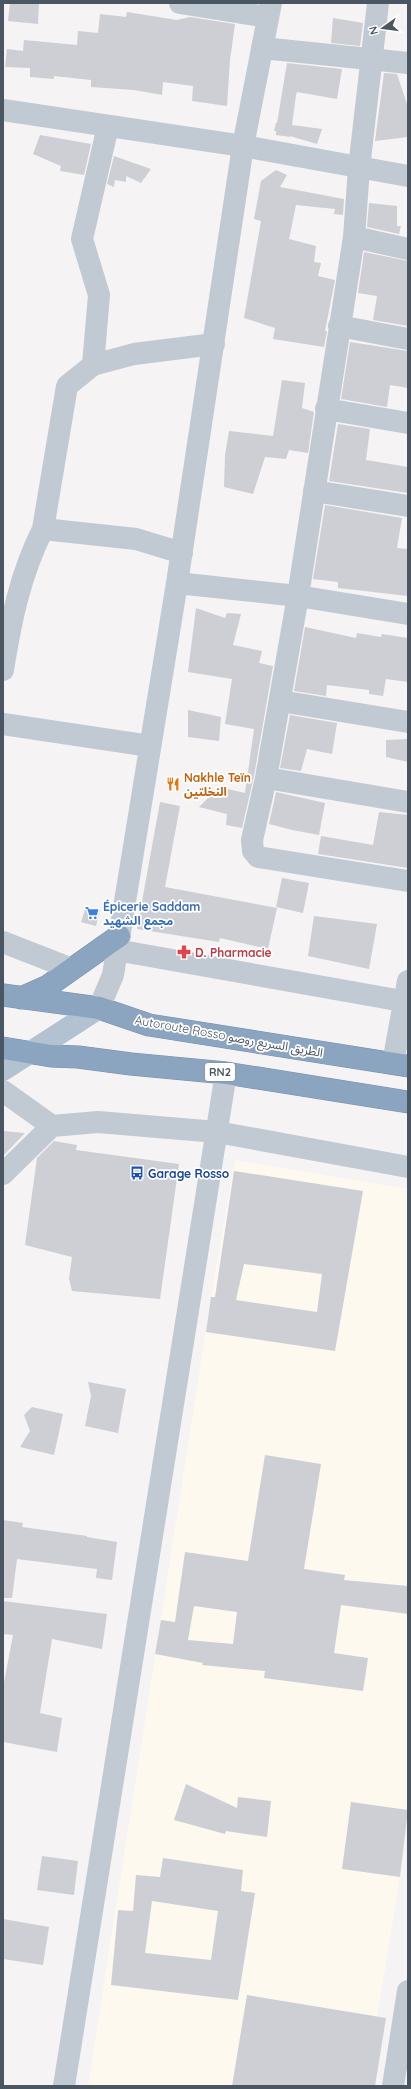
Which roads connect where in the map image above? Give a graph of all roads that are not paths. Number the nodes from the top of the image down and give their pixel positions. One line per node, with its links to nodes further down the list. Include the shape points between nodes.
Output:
1 (180, 3): 3 (street)
2 (378, 3): 5 (street)
3 (270, 10): 4 (street)
4 (262, 48): 5 (street); 9 (street)
5 (371, 59): 6 (street); 10 (street)
6 (408, 63)
7 (3, 110): 8 (street)
8 (108, 126): 9 (street); 17 (street, via 82,239 99,295)
9 (244, 146): 10 (street); 16 (street)
10 (359, 168): 11 (street); 12 (street)
11 (408, 176)
12 (354, 237): 13 (street); 14 (street)
13 (408, 249)
14 (338, 326): 15 (street); 18 (street)
15 (408, 339)
16 (214, 344): 17 (street, via 134,354); 23 (street)
17 (93, 365): 22 (street, via 67,386)
18 (326, 409): 19 (street); 20 (street)
19 (408, 423)
20 (314, 491): 21 (street); 25 (street)
21 (408, 506)
22 (43, 529): 23 (street, via 136,539); 27 (street, via 30,555 12,615)
23 (182, 553): 24 (street)
24 (177, 583): 25 (street); 31 (street)
25 (298, 596): 26 (street); 28 (street)
26 (408, 614)
27 (3, 670)
28 (280, 701): 29 (street); 32 (street)
29 (408, 722)
30 (3, 724): 31 (street)
31 (150, 746): 36 (street)
32 (266, 778): 33 (street); 34 (street, via 252,840 253,851 258,857)
33 (408, 802)
34 (408, 880)
35 (3, 942): 37 (street)
36 (118, 943): 37 (highway); 38 (street); 40 (street, via 112,975)
37 (72, 970): 39 (highway, via 48,986)
38 (407, 995): 43 (street)
39 (12, 997): 40 (highway, Autoroute Rosso الطريق السريع روصو)
40 (99, 1008): 42 (main road); 43 (highway, Autoroute Rosso الطريق السريع روصو, via 150,1025)
41 (3, 1048): 42 (highway, RN2)
42 (30, 1053): 44 (main road); 45 (highway, RN2)
43 (401, 1064)
44 (3, 1070)
45 (226, 1073): 47 (highway, RN2); 49 (street)
46 (3, 1090): 48 (street)
47 (408, 1102)
48 (52, 1126): 49 (street, via 98,1122); 51 (street)
49 (217, 1132): 50 (street); 53 (street)
50 (408, 1167)
51 (3, 1174)
52 (408, 1991): 54 (street)
53 (64, 2086)
54 (393, 2086)

